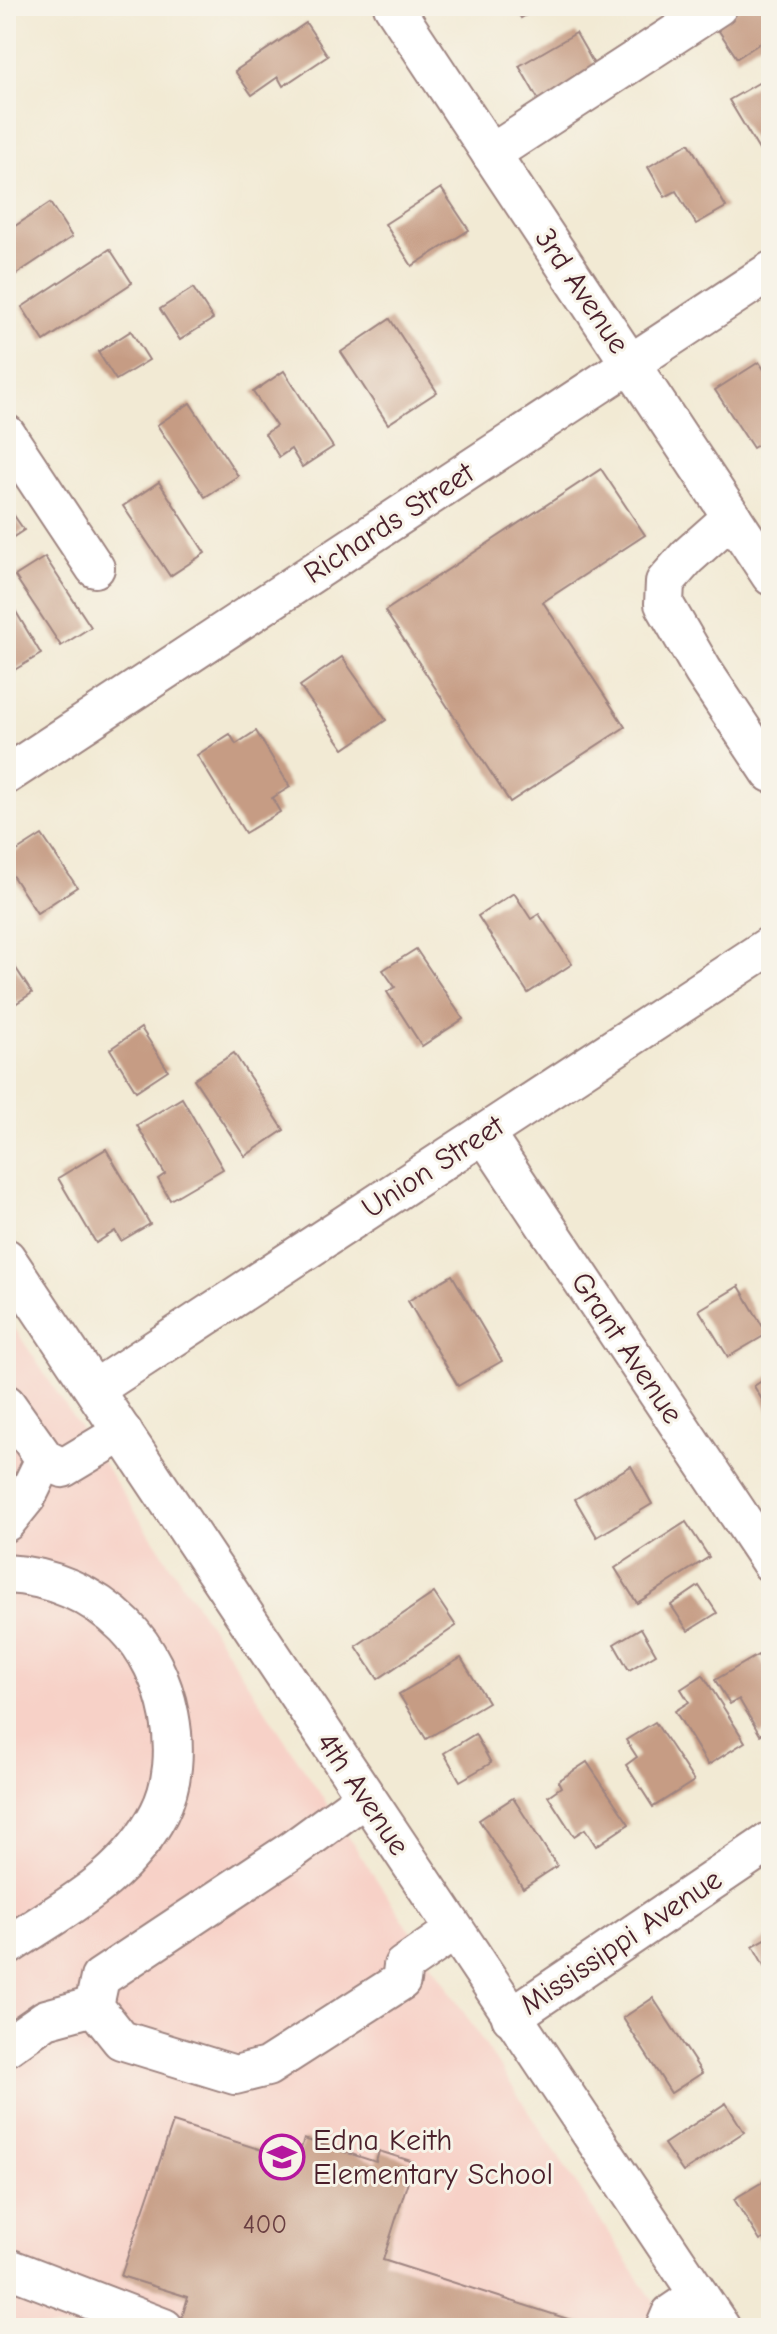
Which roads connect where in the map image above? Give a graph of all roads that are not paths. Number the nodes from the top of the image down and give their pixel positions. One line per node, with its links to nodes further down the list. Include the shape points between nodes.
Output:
1 (393, 6): 3 (street, 3rd Avenue)
2 (715, 7): 3 (street)
3 (491, 154): 5 (street, 3rd Avenue)
4 (771, 271): 5 (street, Richards Street)
5 (631, 364): 7 (street, 3rd Avenue); 11 (street, Richards Street)
6 (6, 434): 8 (street)
7 (732, 517): 9 (street, 3rd Avenue); 10 (street, via 665,582 664,604)
8 (95, 568)
9 (771, 576)
10 (771, 773)
11 (6, 775)
12 (771, 945): 13 (street, Union Street)
13 (484, 1133): 15 (street, Union Street); 20 (street, Grant Avenue)
14 (11, 1275): 15 (street, 4th Avenue)
15 (95, 1389): 17 (street, 4th Avenue)
16 (6, 1404): 18 (street)
17 (123, 1432): 18 (street, via 63,1468); 22 (street, 4th Avenue)
18 (45, 1459): 19 (street, via 27,1496)
19 (6, 1522)
20 (771, 1563)
21 (6, 1574): 25 (street, via 37,1575 84,1594 126,1627 154,1669 168,1709 173,1758 160,1811 136,1849 95,1892)
22 (365, 1797): 24 (street, 4th Avenue); 26 (street, via 100,1978)
23 (771, 1841): 27 (street, Mississippi Avenue)
24 (454, 1931): 26 (street, via 403,1966 401,1981 267,2067 235,2075 121,2040); 27 (street, 4th Avenue)
25 (6, 1947)
26 (94, 2006): 28 (street, via 46,2019)
27 (511, 2017): 30 (street, 4th Avenue)
28 (6, 2047)
29 (6, 2267): 31 (street)
30 (699, 2295): 32 (street, via 671,2314); 33 (street, 4th Avenue)
31 (164, 2328)
32 (665, 2328)
33 (721, 2328)

